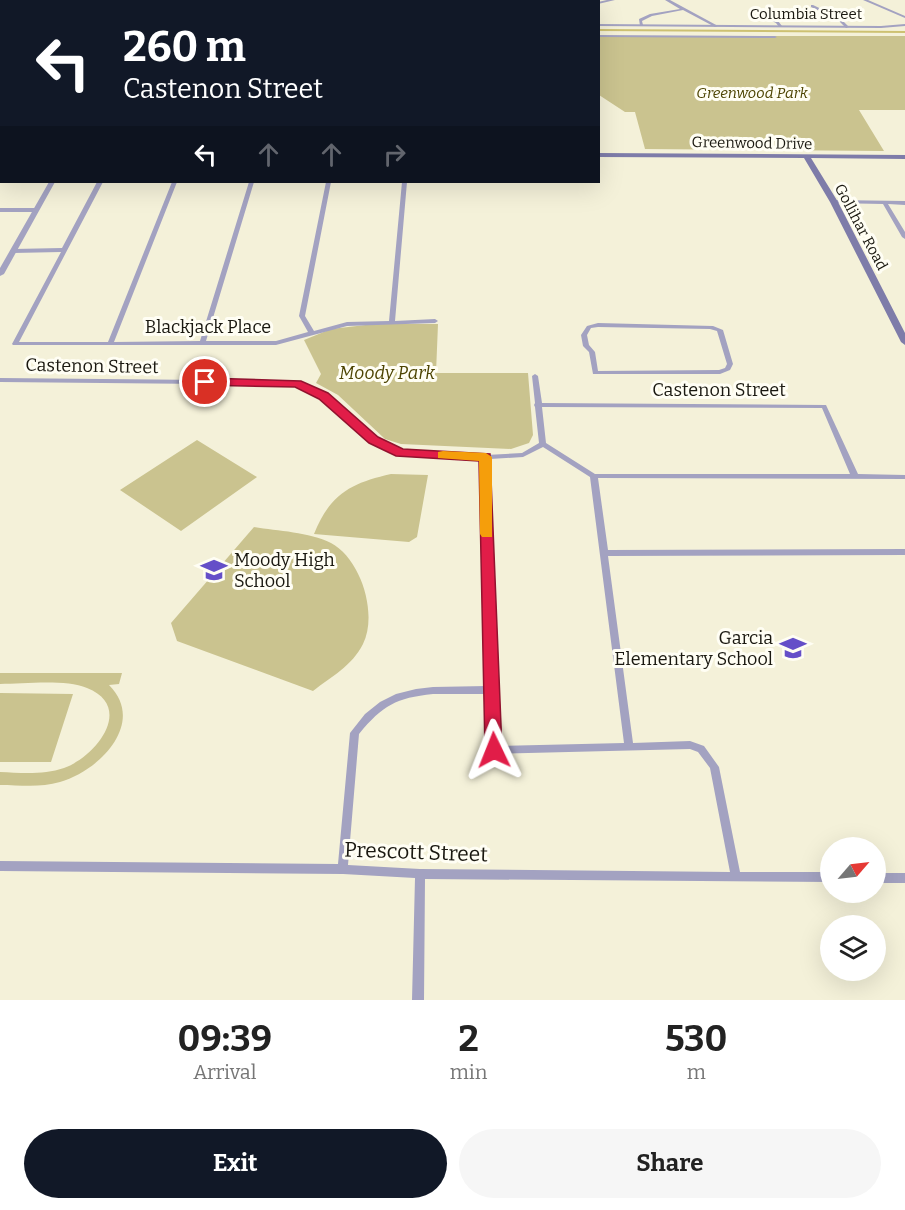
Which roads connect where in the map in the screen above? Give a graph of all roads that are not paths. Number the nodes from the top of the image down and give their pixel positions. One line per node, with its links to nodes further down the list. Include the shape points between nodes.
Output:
1 (667, 0): 4 (street)
2 (866, 0): 6 (street)
3 (812, 6): 12 (street, via 840,18)
4 (684, 9): 8 (street, via 646,16 640,20); 10 (street)
5 (763, 15): 11 (street)
6 (905, 17)
7 (600, 25): 8 (street, Columbia Street)
8 (641, 25): 10 (street, Columbia Street)
9 (905, 25): 12 (street, Columbia Street)
10 (716, 26): 11 (street, Columbia Street)
11 (780, 26): 12 (street, Columbia Street)
12 (847, 27)
13 (600, 36): 14 (street)
14 (775, 37)
15 (600, 155): 16 (main road, Greenwood Drive)
16 (807, 157): 17 (main road, Greenwood Drive); 24 (main road, Gollihar Road)
17 (905, 157)
18 (51, 183): 28 (street)
19 (99, 183): 30 (street)
20 (174, 183): 36 (street)
21 (251, 183): 37 (street)
22 (328, 183): 35 (street, via 302,316)
23 (404, 183): 33 (street)
24 (834, 202): 25 (street); 38 (main road, Gollihar Road)
25 (885, 202): 26 (street); 29 (street)
26 (905, 203)
27 (0, 210): 28 (street)
28 (36, 210): 31 (street)
29 (905, 237)
30 (64, 250): 31 (street); 36 (street, Blackjack Place, via 15,344)
31 (13, 251): 32 (street)
32 (1, 271)
33 (392, 320): 34 (street, Blackjack Place); 35 (street, Blackjack Place)
34 (435, 321)
35 (311, 332): 37 (street, Blackjack Place, via 276,343)
36 (111, 342): 37 (street, Blackjack Place)
37 (203, 342)
38 (905, 342)
39 (595, 373): 39 (street, via 584,335 589,327 597,325 711,327 720,330 730,364 720,372)
40 (535, 376): 42 (street)
41 (0, 380): 44 (street, Castenon Street, via 297,383 324,396 374,440 400,453)
42 (537, 405): 43 (street); 46 (street, Castenon Street, via 824,406)
43 (543, 444): 44 (street, Castenon Street, via 523,455); 45 (street)
44 (486, 457): 50 (street)
45 (594, 476): 46 (street); 49 (street)
46 (855, 477): 47 (street)
47 (905, 477)
48 (905, 552): 49 (street)
49 (605, 553): 51 (street)
50 (491, 690): 51 (street, via 494,750); 53 (street, via 416,692 397,696 366,716 355,732)
51 (629, 746): 55 (street, via 690,745 709,758)
52 (0, 866): 53 (street, Prescott Street)
53 (343, 869): 54 (street, Prescott Street)
54 (420, 874): 55 (street, Prescott Street); 59 (street)
55 (736, 876): 56 (street, Prescott Street)
56 (820, 877)
57 (886, 878): 58 (street)
58 (905, 878)
59 (418, 1000)

